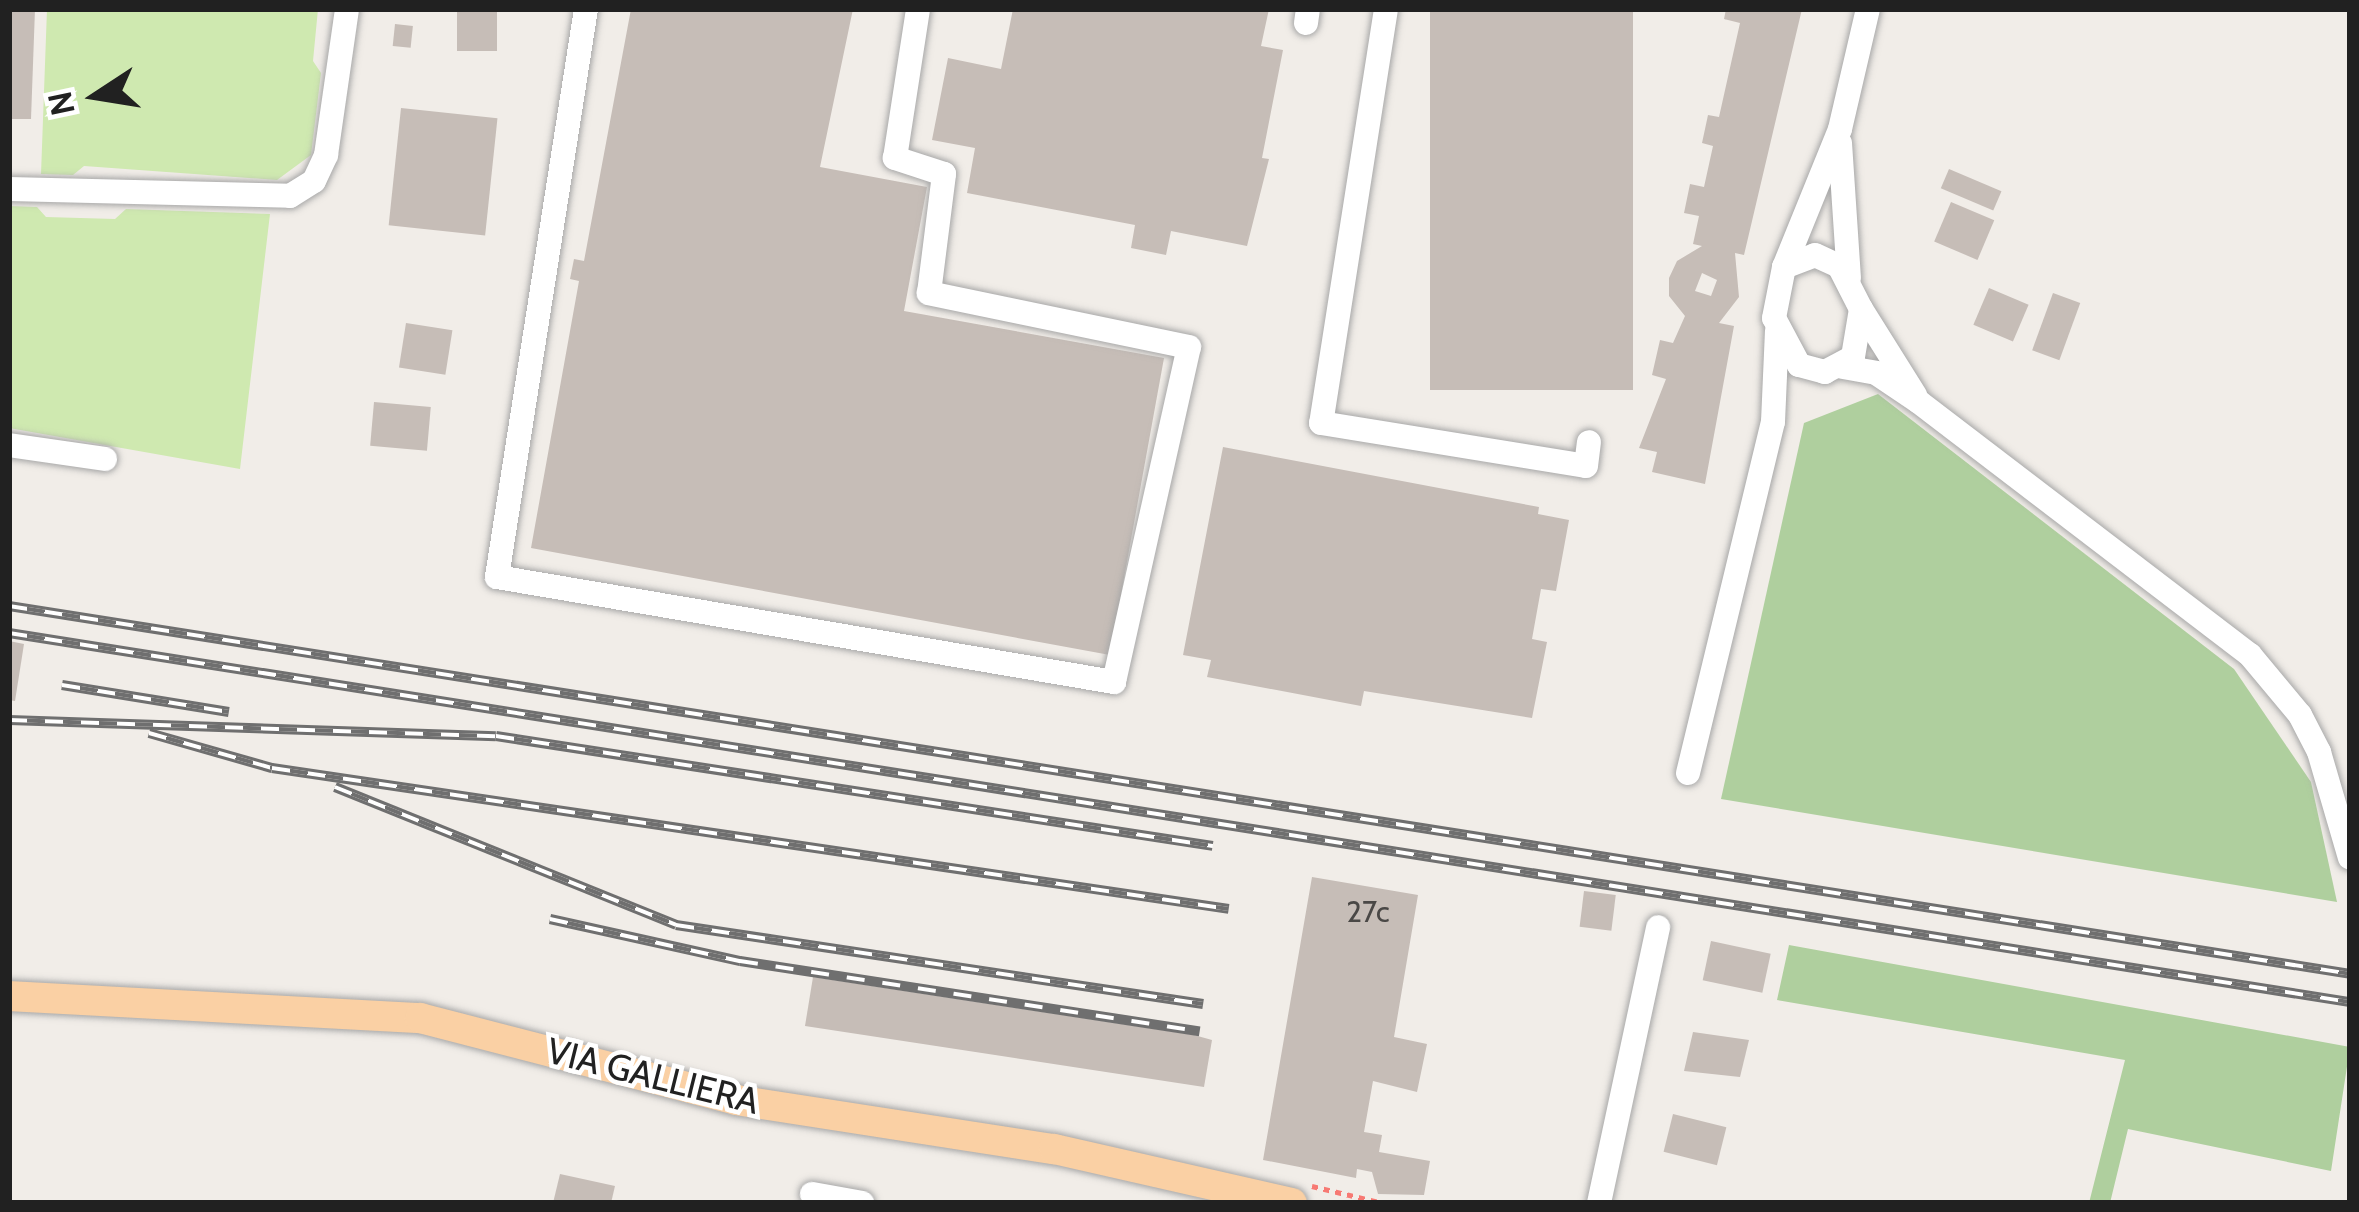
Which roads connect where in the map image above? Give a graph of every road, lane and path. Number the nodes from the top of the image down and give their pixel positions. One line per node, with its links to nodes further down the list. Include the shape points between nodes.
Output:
1 (347, 9): 7 (street, via 326,155 314,181 290,196)
2 (586, 9): 3 (street, via 497,578 1114,682 1189,347 929,293 944,174 895,158)
3 (918, 9)
4 (1386, 9): 15 (street, via 1321,423 1586,466)
5 (1868, 9): 6 (street)
6 (1840, 129): 8 (street); 9 (street)
7 (9, 189)
8 (1784, 267): 9 (street, via 1823,256); 11 (street, via 1773,300)
9 (1850, 278): 10 (street)
10 (1861, 309): 12 (street, via 1860,344); 13 (street)
11 (1777, 331): 12 (street, via 1799,365); 14 (street)
12 (1834, 370): 13 (street, via 1876,373); 14 (street)
13 (1919, 402): 19 (street, via 2250,655 2319,752)
14 (1773, 422): 18 (street)
15 (1589, 442)
16 (9, 445): 17 (street)
17 (105, 459)
18 (1688, 773)
19 (2350, 858)
20 (1658, 927): 25 (street)
21 (9, 996): 24 (main road, VIA GALLIERA, via 420,1018 736,1100 1054,1149)
22 (812, 1194): 23 (street)
23 (862, 1203)
24 (1292, 1203)
25 (1599, 1203)

